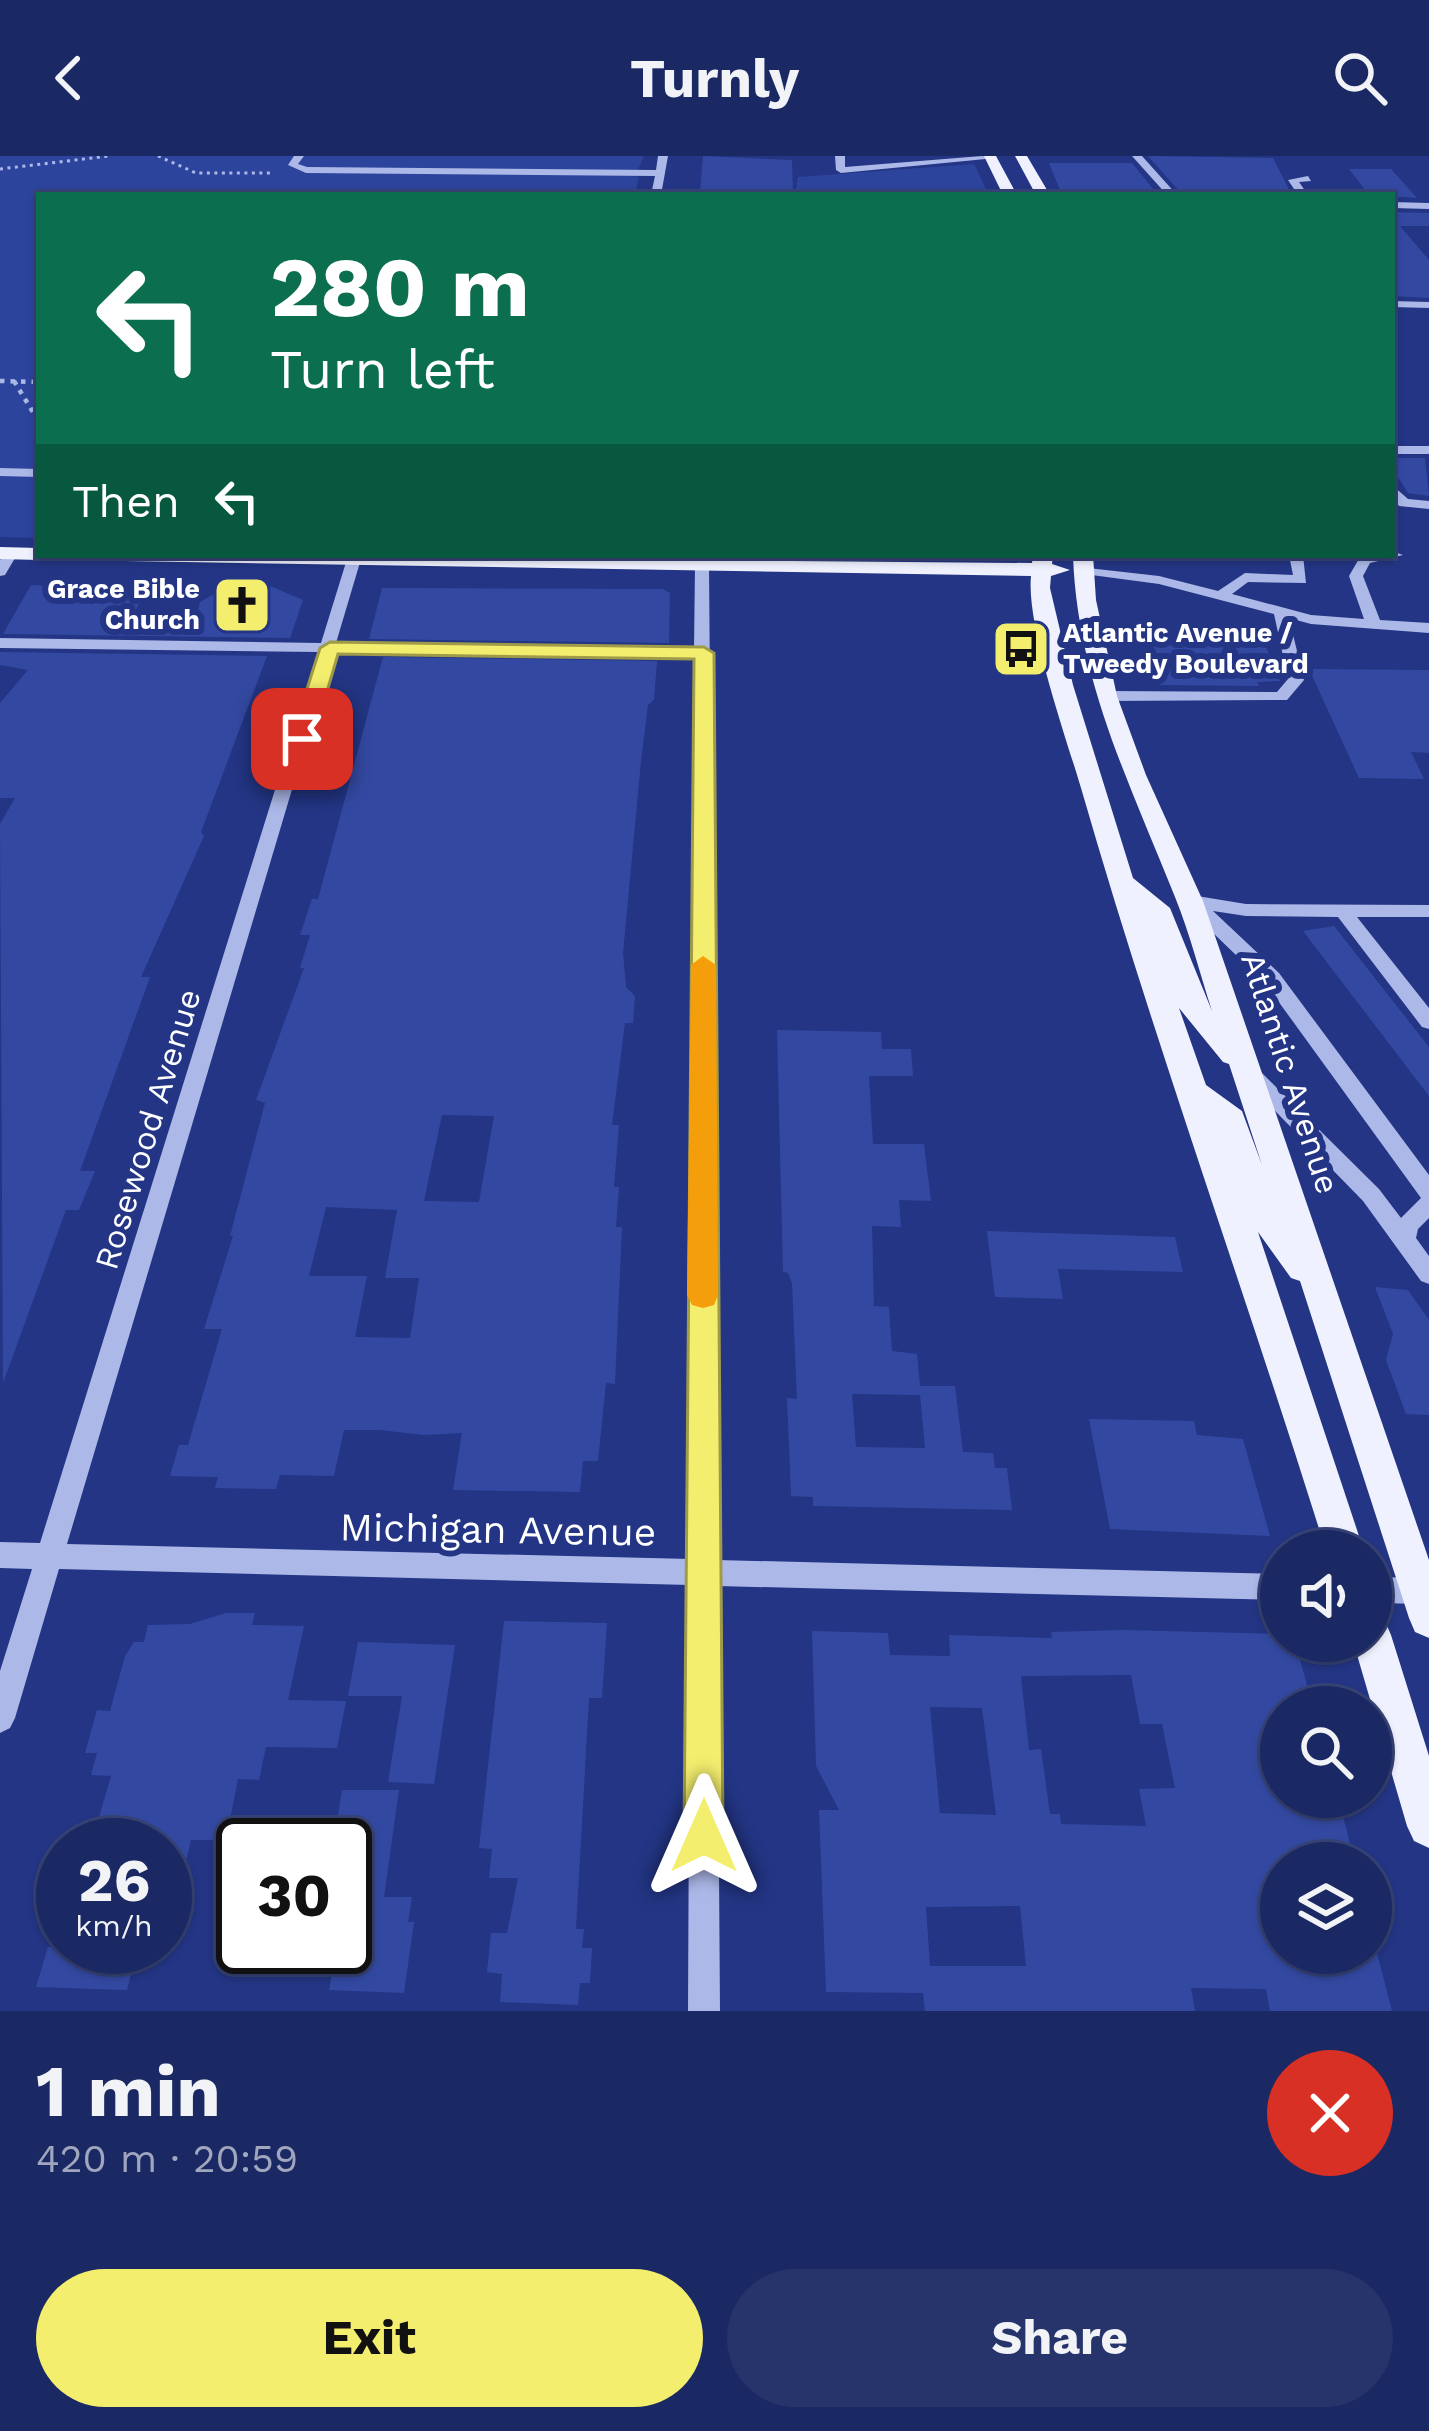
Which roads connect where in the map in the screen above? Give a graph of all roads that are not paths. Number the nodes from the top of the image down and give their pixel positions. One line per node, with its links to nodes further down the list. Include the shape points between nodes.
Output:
1 (616, 156): 8 (street)
2 (663, 156): 9 (street)
3 (840, 156): 6 (street, via 841,170)
4 (1021, 156): 13 (main road)
5 (1137, 156): 14 (street)
6 (990, 157): 12 (main road)
7 (299, 162): 8 (street)
8 (612, 172): 9 (street)
9 (660, 173): 11 (street)
10 (1309, 179): 15 (street, via 1293,180)
11 (657, 192)
12 (1008, 192)
13 (1040, 192)
14 (1169, 192)
15 (1302, 192)
16 (1395, 205): 17 (street)
17 (1429, 206)
18 (1395, 304): 19 (street)
19 (1429, 305)
20 (1395, 450): 21 (street)
21 (1429, 450)
22 (0, 472): 23 (street)
23 (36, 473)
24 (1395, 492): 25 (street, via 1404,503)
25 (1429, 505)
26 (36, 554): 32 (main road)
27 (301, 558): 33 (main road)
28 (484, 558): 33 (main road); 34 (main road)
29 (1237, 558): 39 (street)
30 (1297, 558): 39 (street, via 1301,580)
31 (1377, 558): 42 (street, via 1365,560 1356,576)
32 (4, 559)
33 (354, 559): 45 (street, Rosewood Avenue)
34 (585, 559): 38 (main road)
35 (833, 561): 36 (main road); 38 (main road)
36 (1042, 562): 37 (main road); 48 (main road, via 1040,588 1062,685)
37 (1084, 563): 40 (street); 47 (main road, Atlantic Avenue)
38 (702, 565): 46 (street)
39 (1245, 577): 40 (street)
40 (1219, 597): 41 (street)
41 (1281, 614): 42 (street); 47 (street, via 1296,680 1281,697)
42 (1374, 625): 43 (street)
43 (1429, 628)
44 (0, 643): 45 (street)
45 (330, 648): 46 (street); 62 (street, Rosewood Avenue)
46 (704, 653): 63 (street)
47 (1106, 696): 49 (main road, Atlantic Avenue)
48 (1121, 882): 53 (main road, via 1156,908 1193,1008); 54 (main road)
49 (1190, 901): 50 (street, via 1240,910); 53 (main road, Atlantic Avenue); 55 (street, via 1273,978)
50 (1345, 910): 51 (street); 52 (street)
51 (1429, 911)
52 (1429, 1022)
53 (1241, 1064): 57 (street, via 1371,1195); 59 (main road, Atlantic Avenue)
54 (1189, 1088): 59 (main road, via 1231,1119 1263,1214); 60 (main road)
55 (1429, 1192)
56 (1429, 1204): 57 (street)
57 (1404, 1240): 58 (street)
58 (1429, 1274)
59 (1321, 1292): 66 (main road, Atlantic Avenue)
60 (1338, 1530)
61 (0, 1555): 62 (street, Michigan Avenue)
62 (50, 1556): 63 (street, Michigan Avenue); 68 (street, Rosewood Avenue)
63 (702, 1573): 64 (street, Michigan Avenue); 70 (street)
64 (1260, 1586)
65 (1392, 1594): 66 (street)
66 (1426, 1600)
67 (1379, 1662): 69 (main road)
68 (0, 1718)
69 (1429, 1826)
70 (704, 2011)

